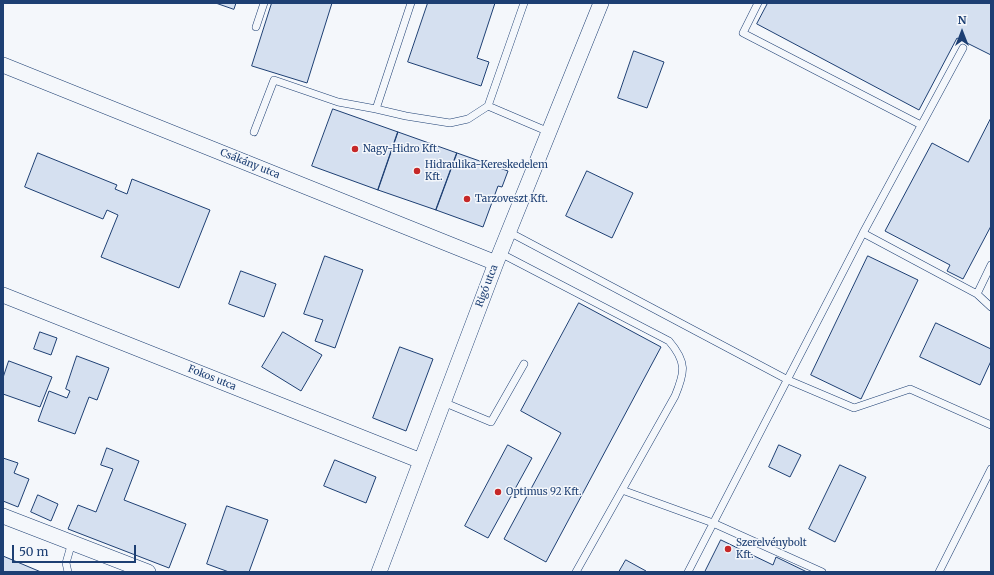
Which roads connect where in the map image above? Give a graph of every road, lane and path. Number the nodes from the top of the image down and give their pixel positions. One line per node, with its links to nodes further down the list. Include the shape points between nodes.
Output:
1 (264, 3): 6 (lane)
2 (411, 3): 10 (lane)
3 (524, 3): 9 (lane)
4 (601, 3): 13 (street, Rigó utca)
5 (758, 3): 11 (lane, via 743,33)
6 (256, 27)
7 (963, 48): 11 (lane)
8 (3, 65): 16 (street, Csákány utca)
9 (488, 106): 10 (lane, via 468,119 450,123); 13 (lane)
10 (376, 109): 12 (lane, via 338,102 274,80)
11 (921, 126): 15 (lane)
12 (254, 132)
13 (549, 132): 14 (street, Rigó utca)
14 (509, 232): 16 (street, Rigó utca); 22 (lane)
15 (863, 233): 18 (lane); 22 (lane)
16 (498, 258): 23 (street, Rigó utca); 27 (lane, via 669,341 680,354 683,377 675,396)
17 (991, 265): 18 (lane)
18 (977, 294): 20 (lane)
19 (3, 295): 25 (street, Fokos utca)
20 (991, 307)
21 (524, 364): 23 (lane, via 491,422)
22 (788, 380): 24 (lane, via 854,408 910,389); 29 (lane)
23 (443, 402): 25 (street, Rigó utca)
24 (991, 425)
25 (421, 461): 33 (street, Rigó utca)
26 (991, 469): 37 (lane)
27 (622, 490): 29 (lane); 34 (lane)
28 (3, 516): 30 (street)
29 (713, 523): 35 (lane); 36 (lane)
30 (72, 542): 31 (lane, via 66,563); 32 (street)
31 (68, 572)
32 (148, 572)
33 (379, 572)
34 (576, 572)
35 (688, 572)
36 (822, 572)
37 (939, 572)

